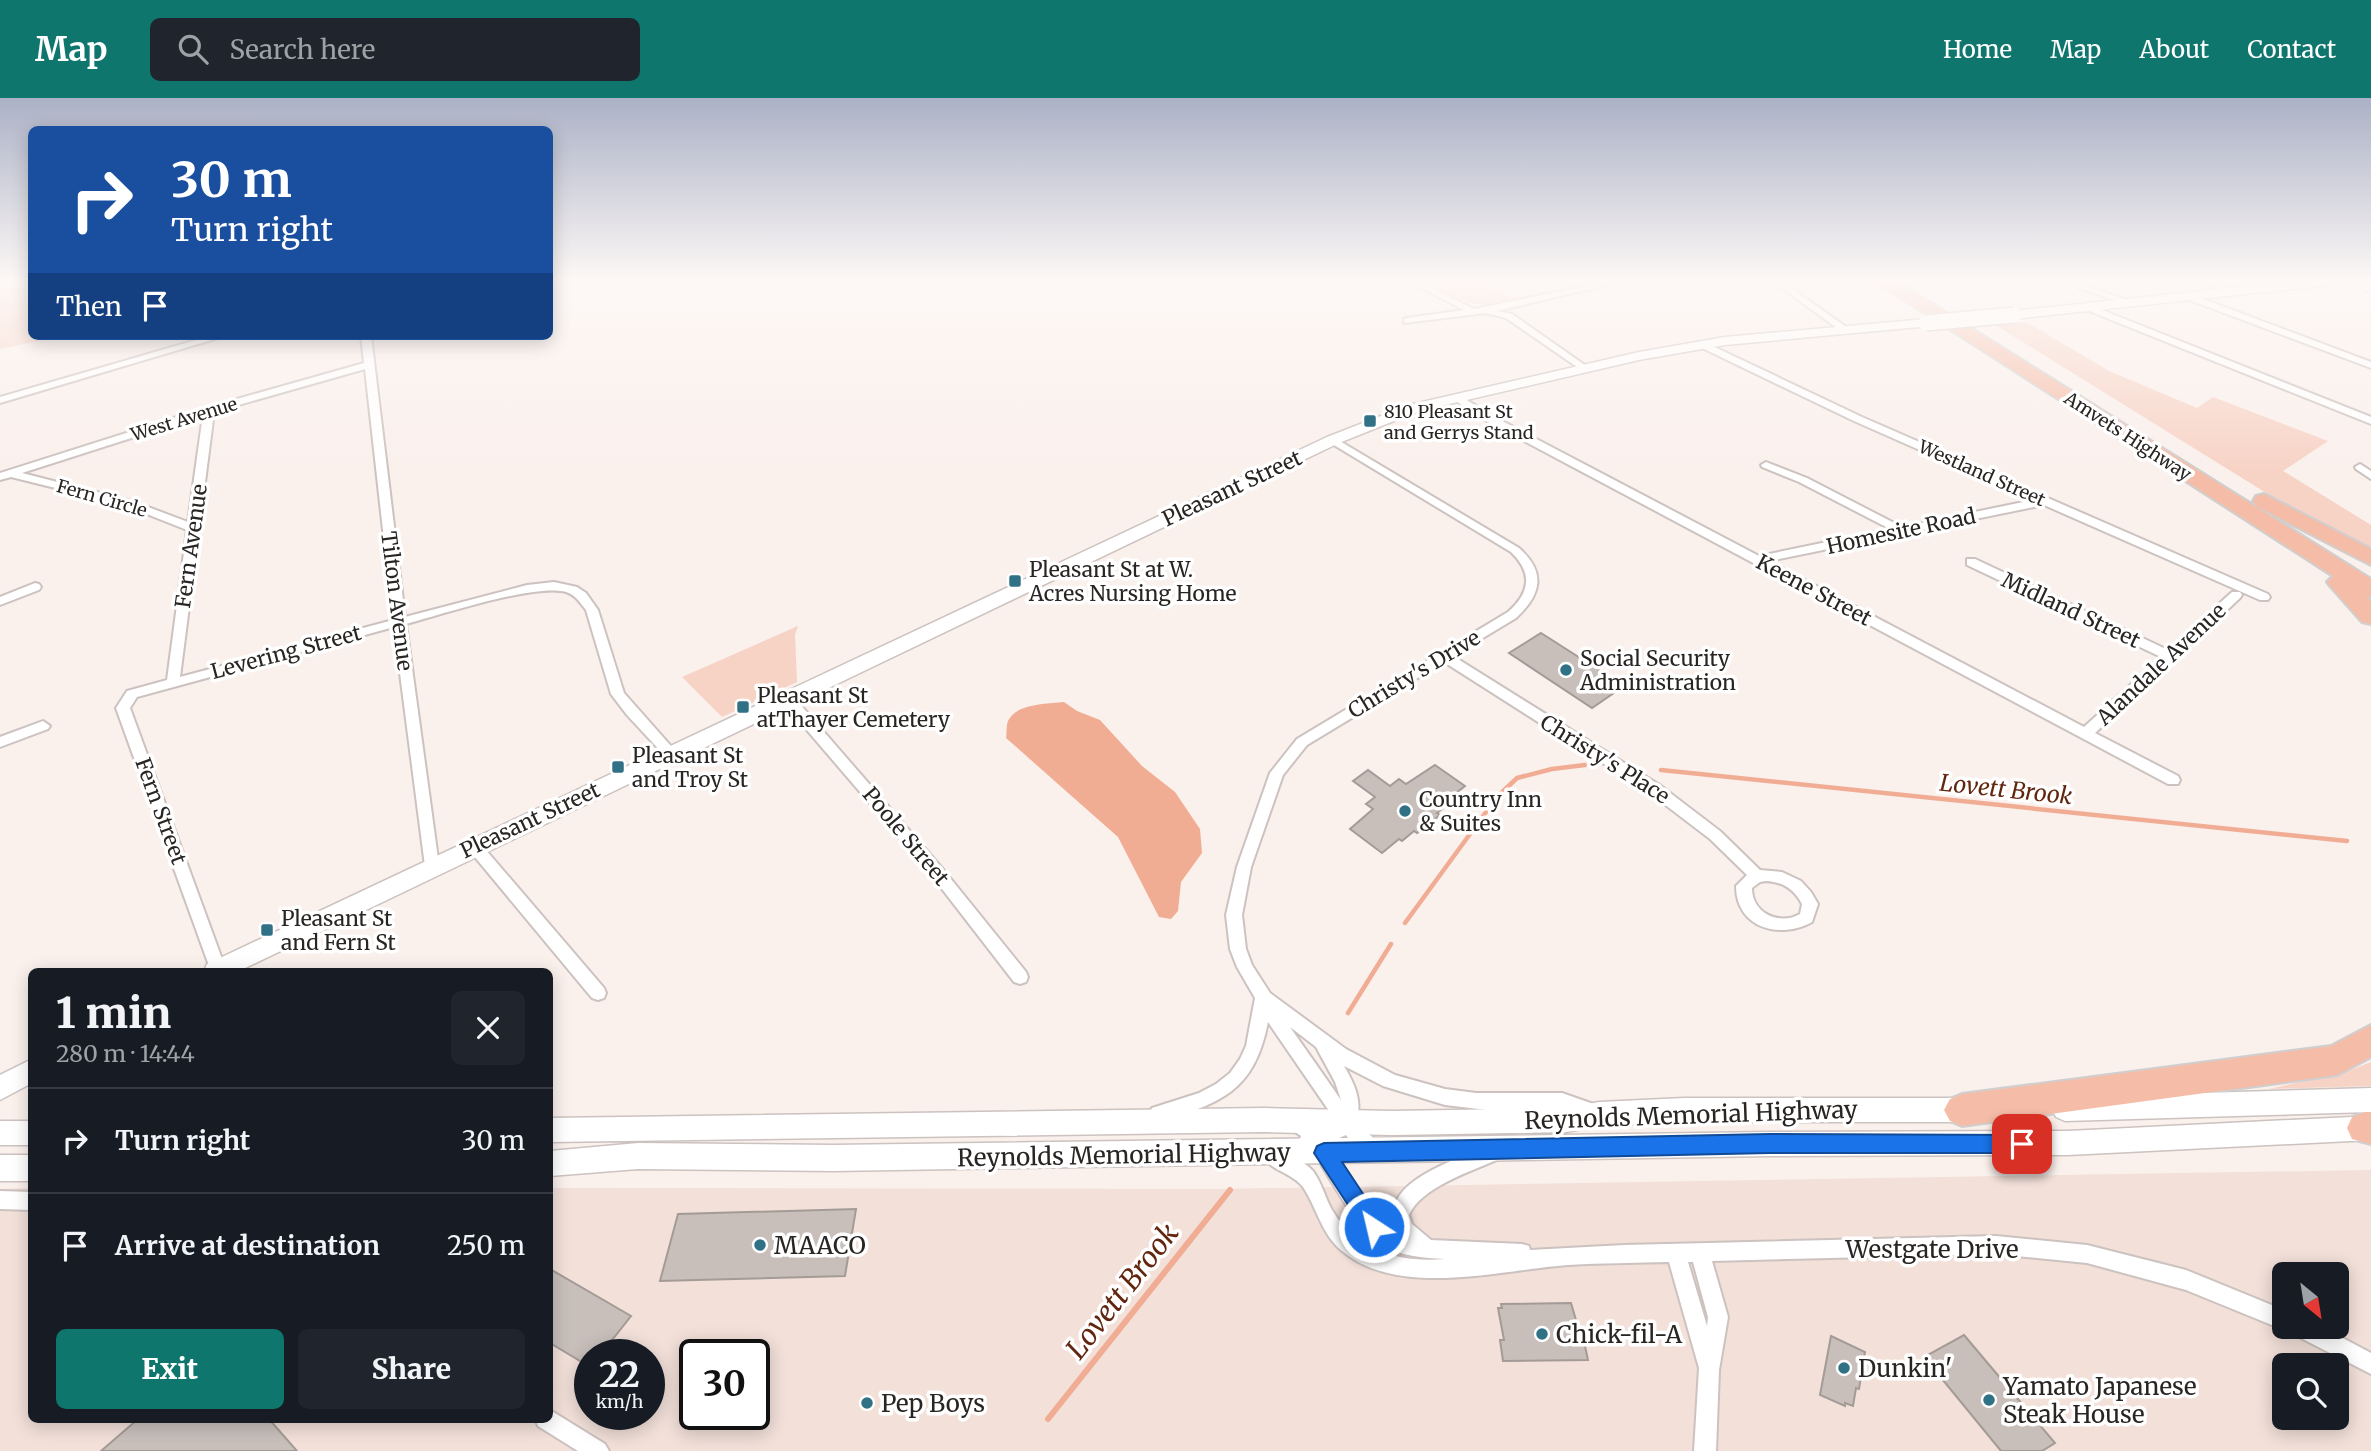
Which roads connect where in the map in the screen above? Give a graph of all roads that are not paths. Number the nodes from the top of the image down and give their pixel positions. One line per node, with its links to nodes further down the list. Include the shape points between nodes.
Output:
1 (192, 344): 13 (street)
2 (367, 344): 9 (street, Tilton Avenue)
3 (1549, 344): 11 (street)
4 (1702, 344): 11 (main road, Pleasant Street); 21 (street, Westland Street, via 1825,404)
5 (1983, 344): 25 (highway, Amvets Highway)
6 (2012, 344): 22 (highway, Amvets Highway)
7 (2180, 344): 15 (street)
8 (2315, 344): 10 (street)
9 (369, 365): 14 (street, West Avenue); 36 (street, Tilton Avenue)
10 (2371, 365)
11 (1583, 368): 12 (main road, Pleasant Street)
12 (1455, 397): 16 (main road, Pleasant Street, via 1398,413); 27 (street, Keene Street)
13 (0, 400)
14 (209, 410): 19 (street, West Avenue); 23 (street, Fern Avenue)
15 (2371, 421)
16 (1333, 440): 37 (street, Christy's Drive, via 1515,550 1531,568 1531,591 1518,610); 40 (main road, Pleasant Street)
17 (1766, 464): 24 (street)
18 (2360, 467): 20 (street)
19 (5, 475): 23 (street, Fern Circle, via 128,503)
20 (2371, 476)
21 (2045, 500): 24 (street, Homesite Road); 33 (street, Westland Street)
22 (2264, 500): 26 (highway); 29 (highway, Amvets Highway)
23 (193, 528): 39 (street, Fern Avenue)
24 (1902, 531): 27 (street, Homesite Road)
25 (2298, 545): 31 (highway, Amvets Highway); 35 (highway)
26 (2371, 558)
27 (1757, 560): 42 (street, Keene Street)
28 (1971, 562): 38 (street, Midland Street)
29 (2371, 569)
30 (35, 587): 34 (street)
31 (2371, 590)
32 (2236, 595): 38 (street, Alandale Avenue)
33 (2264, 597)
34 (0, 601)
35 (2371, 616)
36 (399, 622): 39 (street, Levering Street); 44 (street, Levering Street, via 527,589 573,590 592,610 618,694); 47 (street, Tilton Avenue)
37 (1443, 656): 48 (street, Christy's Place, via 1656,790 1715,835); 53 (street, Christy's Drive, via 1320,730 1297,748 1277,773 1244,867 1234,915 1238,949)
38 (2172, 657): 42 (street, Alandale Avenue)
39 (173, 681): 49 (street, Fern Street, via 132,694 123,708)
40 (787, 698): 44 (main road, Pleasant Street); 51 (street, Poole Street, via 937,872)
41 (43, 726): 43 (street)
42 (2085, 734): 45 (street, Keene Street)
43 (0, 742)
44 (671, 754): 46 (main road, Pleasant Street)
45 (2173, 780)
46 (474, 846): 47 (main road, Pleasant Street); 52 (street)
47 (432, 866): 50 (main road, Pleasant Street)
48 (1757, 876)
49 (216, 968)
50 (223, 968)
51 (1020, 977)
52 (598, 993)
53 (1263, 995): 55 (street, Christy's Drive); 62 (street, via 1256,1045 1226,1087 1202,1101); 66 (street, Christy's Drive, via 1278,1024)
54 (2371, 1039): 58 (highway, via 2337,1060)
55 (1322, 1044): 59 (street, Christy's Drive, via 1375,1075 1427,1095 1478,1101 1562,1101); 66 (street, Christy's Drive, via 1351,1097 1350,1116)
56 (28, 1072): 57 (main road)
57 (0, 1088)
58 (1962, 1110): 59 (main road, Reynolds Memorial Highway); 61 (main road, Reynolds Memorial Highway, via 2146,1108)
59 (1599, 1114): 66 (main road, Reynolds Memorial Highway, via 1566,1120 1392,1123)
60 (1293, 1121): 62 (main road, Reynolds Memorial Highway); 66 (main road, Reynolds Memorial Highway); 67 (street, Westgate Drive, via 1307,1129)
61 (2370, 1121): 68 (main road, Reynolds Memorial Highway, via 2068,1143)
62 (1126, 1122): 63 (main road, Reynolds Memorial Highway)
63 (553, 1130)
64 (0, 1133): 65 (main road)
65 (28, 1133)
66 (1362, 1137): 67 (main road, Reynolds Memorial Highway); 67 (street, via 1339,1130); 68 (main road, Reynolds Memorial Highway)
67 (1320, 1146): 69 (main road, Reynolds Memorial Highway); 73 (street); 76 (street, Westgate Drive, via 1380,1233 1402,1245)
68 (1498, 1150): 76 (street, via 1424,1184 1404,1204 1402,1226)
69 (1266, 1153): 70 (main road, Reynolds Memorial Highway, via 638,1156); 73 (street, Westgate Drive, via 1298,1169)
70 (553, 1164)
71 (0, 1168): 72 (main road)
72 (28, 1168)
73 (1314, 1189): 79 (street, Westgate Drive, via 1325,1215 1347,1244 1361,1256 1388,1266 1436,1269)
74 (0, 1200): 75 (street)
75 (28, 1201)
76 (1428, 1248): 79 (street, Westgate Drive)
77 (1676, 1252): 78 (street, Westgate Drive); 79 (street, Westgate Drive); 83 (street)
78 (1700, 1252): 80 (street, Westgate Drive, via 1996,1245 2087,1254 2186,1280); 83 (street, via 1718,1317)
79 (1569, 1256)
80 (2272, 1315)
81 (2323, 1339): 82 (street)
82 (2371, 1364)
83 (1709, 1370): 86 (street)
84 (552, 1423): 85 (street)
85 (598, 1451)
86 (1704, 1451)

